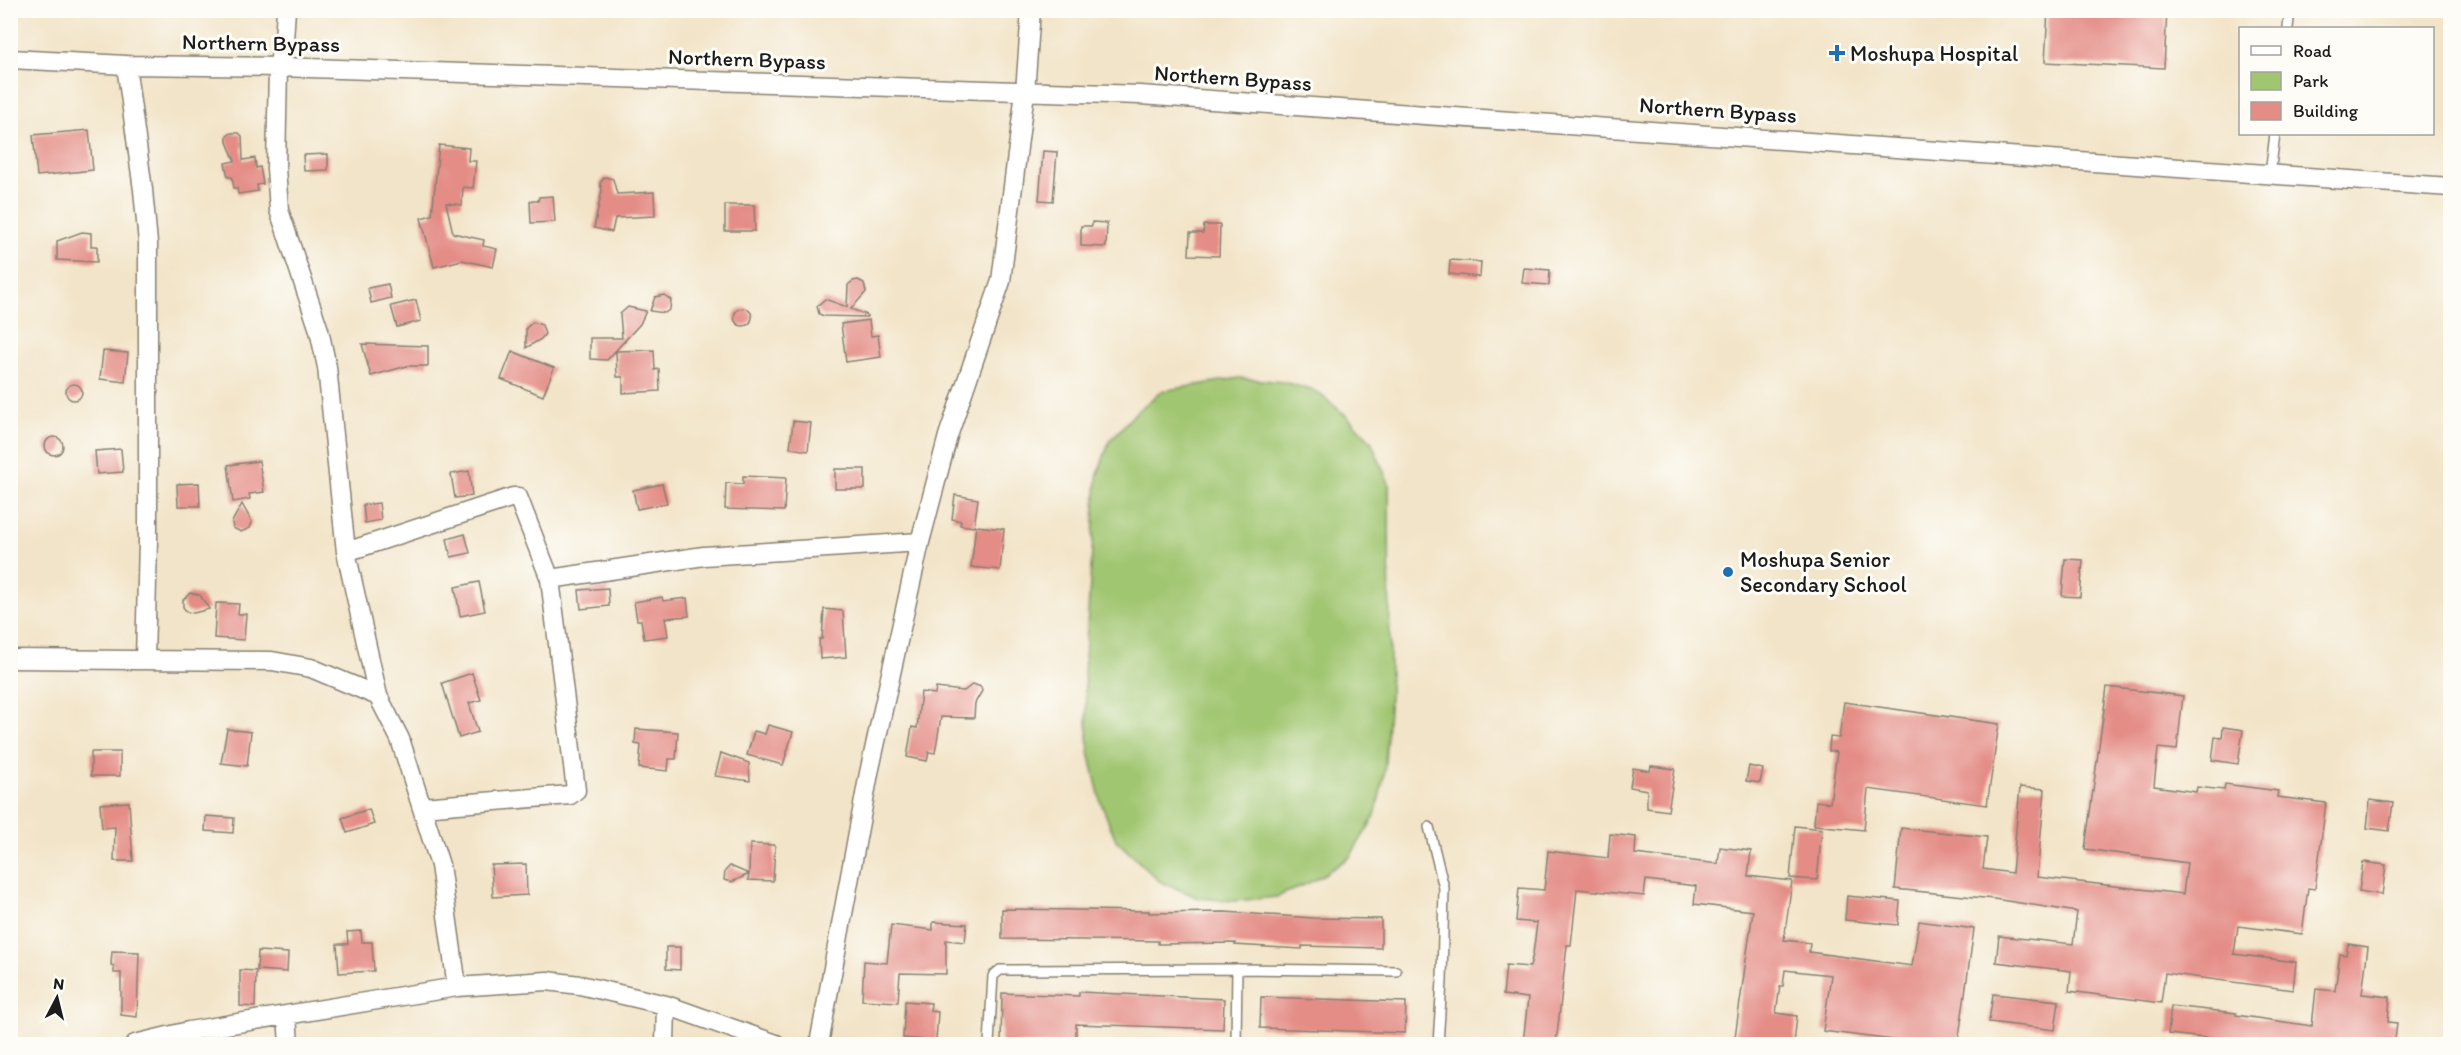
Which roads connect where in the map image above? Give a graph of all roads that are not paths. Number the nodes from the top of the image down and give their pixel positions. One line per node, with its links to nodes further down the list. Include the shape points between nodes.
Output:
1 (286, 10): 7 (street)
2 (1031, 10): 8 (street)
3 (2290, 10): 4 (lane)
4 (2288, 27)
5 (10, 59): 6 (street, Northern Bypass)
6 (126, 65): 7 (street, Northern Bypass); 16 (street, via 148,243)
7 (278, 67): 8 (street, Northern Bypass); 13 (street, via 279,210 325,358)
8 (1025, 92): 10 (street, Northern Bypass, via 1140,95); 12 (street, via 1001,281 948,436)
9 (2275, 135): 10 (lane)
10 (2270, 174): 11 (street, Northern Bypass)
11 (2451, 187)
12 (920, 542): 14 (street, via 704,556); 29 (street, via 868,773)
13 (346, 552): 14 (street, via 518,497); 17 (street)
14 (550, 579): 18 (street, via 574,794)
15 (10, 659): 16 (street)
16 (145, 660): 17 (street, via 272,661 311,668)
17 (378, 696): 18 (street, via 400,739)
18 (422, 807): 22 (street, via 440,865)
19 (1429, 827): 32 (lane, via 1444,888)
20 (1238, 969): 21 (lane); 30 (lane, via 1000,970 993,976); 31 (lane)
21 (1396, 971)
22 (457, 987): 23 (street, via 547,981); 24 (street)
23 (666, 1005): 27 (street); 28 (street)
24 (287, 1015): 25 (street); 26 (street)
25 (135, 1044)
26 (289, 1044)
27 (665, 1044)
28 (776, 1044)
29 (819, 1044)
30 (989, 1044)
31 (1236, 1044)
32 (1438, 1044)

